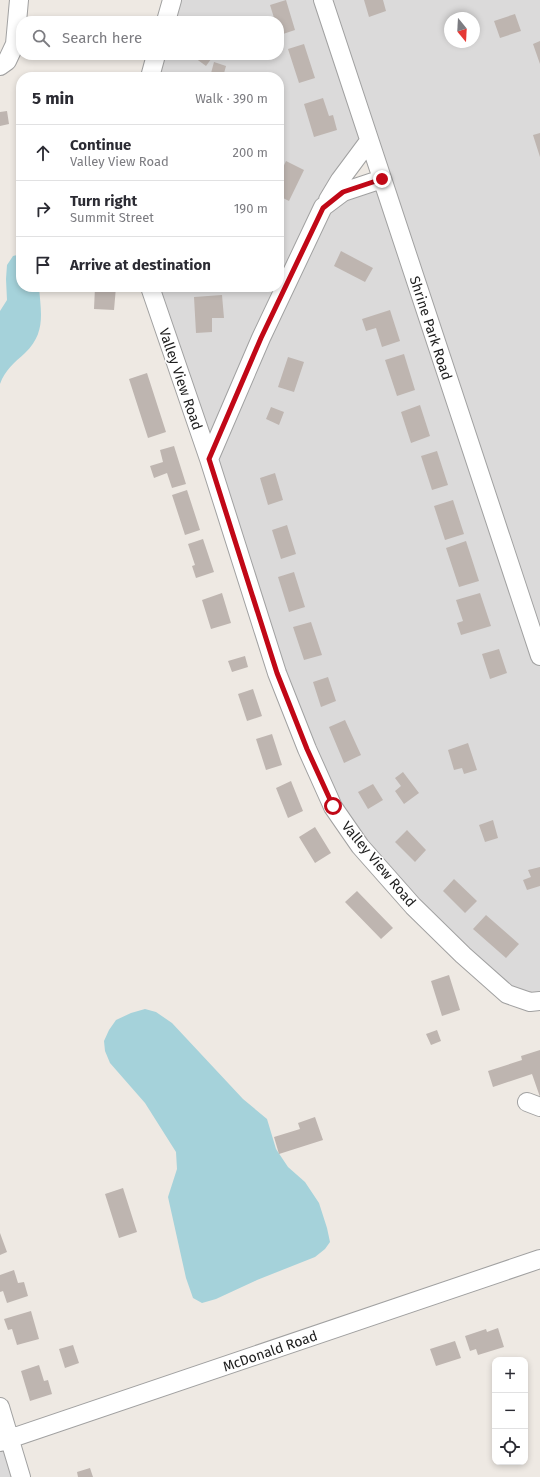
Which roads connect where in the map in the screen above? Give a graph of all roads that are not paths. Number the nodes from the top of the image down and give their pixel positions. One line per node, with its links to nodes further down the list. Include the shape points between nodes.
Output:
1 (19, 0): 4 (street)
2 (172, 0): 5 (street)
3 (322, 0): 10 (street, Shrine Park Road)
4 (18, 16)
5 (167, 16)
6 (16, 33): 8 (street, via 15,44 8,61)
7 (155, 60): 9 (street)
8 (0, 66)
9 (151, 72)
10 (369, 141): 11 (street, Shrine Park Road); 12 (street)
11 (382, 179): 12 (street, via 343,192); 17 (street, Shrine Park Road)
12 (323, 208): 13 (street)
13 (284, 290)
14 (152, 292): 16 (street, Valley View Road)
15 (283, 292): 16 (street)
16 (209, 459): 18 (street, Valley View Road, via 277,673 333,806 360,846 413,906 463,955 507,994 530,1002)
17 (540, 656)
18 (540, 1001)
19 (540, 1259): 21 (street, McDonald Road)
20 (0, 1407): 21 (street)
21 (5, 1441): 22 (street)
22 (21, 1477)

